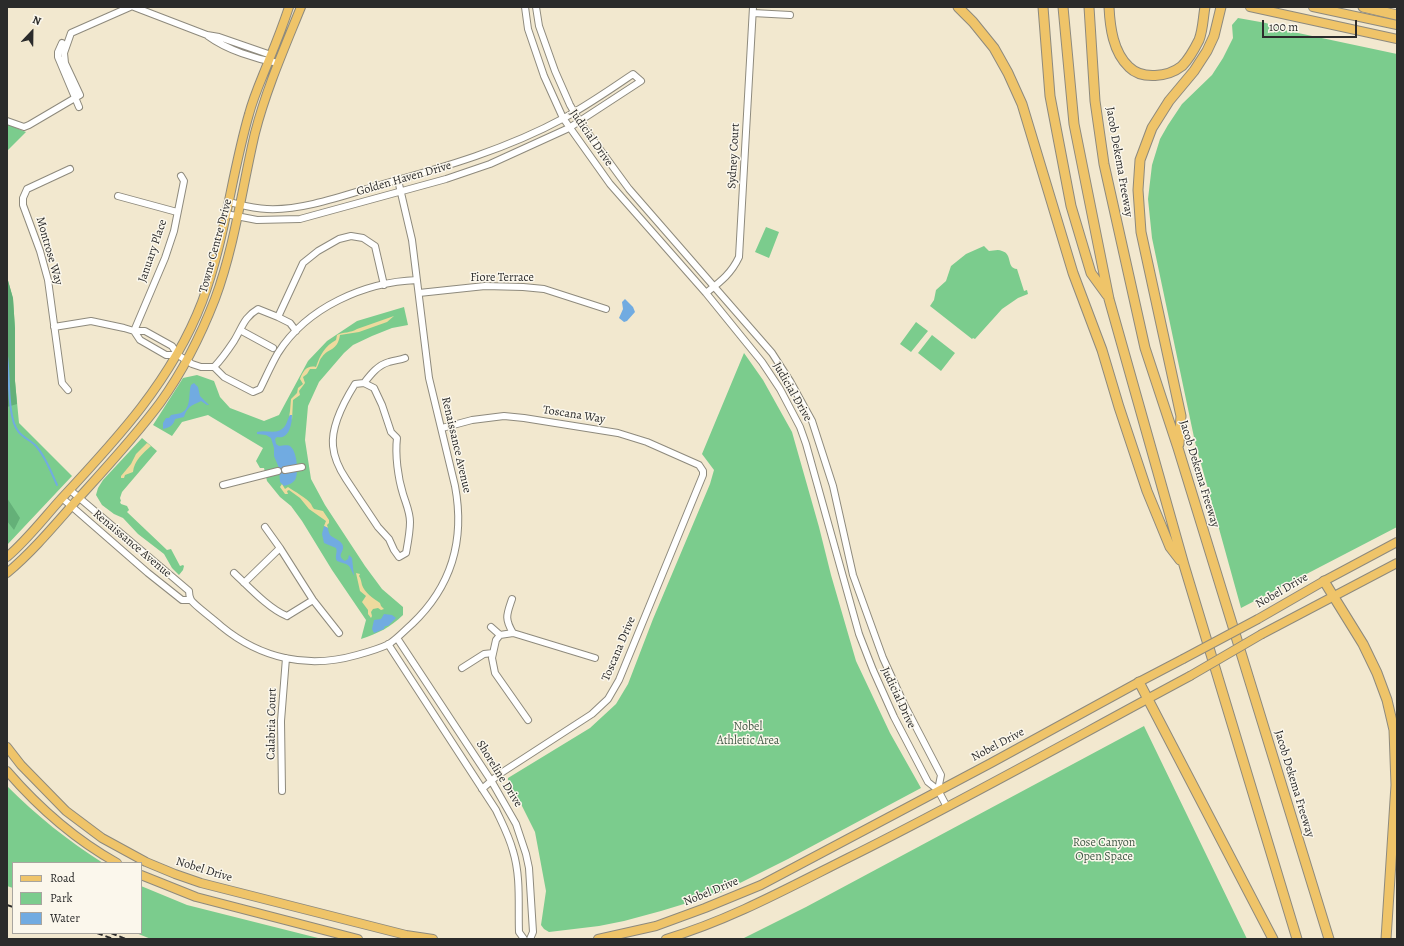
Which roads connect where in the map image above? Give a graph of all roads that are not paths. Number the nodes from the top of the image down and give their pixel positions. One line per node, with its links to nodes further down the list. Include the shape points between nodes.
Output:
1 (130, 7): 25 (street, via 71,33 64,53 65,63 80,95)
2 (134, 7): 23 (street)
3 (289, 7): 23 (main road, Towne Centre Drive)
4 (301, 7): 24 (main road, Towne Centre Drive)
5 (525, 7): 28 (street, Judicial Drive, via 528,29 541,67)
6 (536, 7): 27 (street, Judicial Drive, via 539,26 555,72)
7 (958, 7): 77 (highway, via 994,48 1022,104 1073,273 1102,350 1148,491 1170,547)
8 (1043, 7): 47 (highway, via 1050,96 1071,206 1091,272)
9 (1063, 7): 47 (highway, via 1074,124)
10 (1089, 7): 62 (highway, Jacob Dekema Freeway, via 1104,164 1145,348)
11 (1109, 7): 12 (highway, via 1114,40 1121,58 1138,74 1153,76 1182,66 1199,39)
12 (1205, 7)
13 (1221, 7): 62 (highway, via 1214,36 1207,51 1152,128 1140,160 1138,190 1141,232 1181,416)
14 (1250, 7): 21 (main road)
15 (1313, 7): 20 (main road)
16 (1363, 7): 19 (highway)
17 (753, 10): 18 (street); 44 (street, Sydney Court, via 739,258 734,269)
18 (790, 15)
19 (1397, 16)
20 (1397, 25)
21 (1397, 39)
22 (62, 43): 25 (street, via 58,57)
23 (270, 58): 24 (street); 37 (main road, Towne Centre Drive, via 249,115)
24 (278, 64): 38 (main road, Towne Centre Drive, via 260,114)
25 (75, 99): 26 (street); 29 (street, via 24,127)
26 (79, 107)
27 (574, 112): 28 (street, Golden Haven Drive); 30 (street, Judicial Drive); 30 (street, Golden Haven Drive, via 634,74 641,81)
28 (563, 118): 31 (street, Judicial Drive); 34 (street, Golden Haven Drive, via 489,152)
29 (7, 121)
30 (580, 122): 31 (street, Golden Haven Drive); 44 (street, Judicial Drive, via 629,189)
31 (569, 128): 35 (street, Golden Haven Drive, via 490,164); 46 (street, Judicial Drive, via 610,184)
32 (70, 169): 50 (street, Montrose Way, via 27,189 22,198 48,280)
33 (181, 176): 39 (street, January Place, via 184,181)
34 (398, 180): 35 (street, Renaissance Avenue); 38 (street, Golden Haven Drive, via 296,207 268,209)
35 (401, 192): 41 (street, Golden Haven Drive, via 300,218 257,220); 42 (street, Renaissance Avenue)
36 (118, 196): 39 (street)
37 (229, 202): 38 (street, Golden Haven Drive); 40 (main road, Towne Centre Drive)
38 (240, 204): 41 (main road, Towne Centre Drive)
39 (177, 212): 52 (street, January Place, via 165,258)
40 (226, 214): 41 (street, Golden Haven Drive); 55 (main road, Towne Centre Drive, via 209,282)
41 (237, 216): 57 (main road, Towne Centre Drive, via 215,298)
42 (418, 280): 43 (street); 45 (street, Renaissance Avenue)
43 (384, 285): 49 (street, via 375,246 363,238 351,236 339,239 318,250 304,263); 53 (street, via 337,300)
44 (715, 286): 46 (street, Sydney Court); 103 (street, Judicial Drive, via 772,353 812,421 833,486 853,575 883,658 941,776)
45 (419, 293): 48 (street, Fiore Terrace, via 486,286 523,287 544,289); 61 (street, Renaissance Avenue, via 429,378)
46 (706, 293): 103 (street, Judicial Drive, via 762,362 800,427 859,634 894,717 928,782)
47 (1110, 300): 77 (highway)
48 (606, 309)
49 (278, 317): 51 (street, via 258,309 245,320); 53 (street, via 290,323)
50 (54, 327): 52 (street, via 91,321); 60 (street, Montrose Way, via 62,383)
51 (240, 330): 54 (street); 58 (street)
52 (134, 331): 55 (street, via 146,331 172,346); 55 (street, via 140,340 166,355)
53 (296, 331): 58 (street, via 279,353 259,391 253,392 224,377)
54 (273, 348)
55 (178, 355): 57 (street); 68 (main road, Towne Centre Drive, via 135,416)
56 (405, 358): 59 (street, via 380,367 372,372)
57 (186, 360): 58 (street, via 201,367); 70 (main road, Towne Centre Drive, via 159,404 139,430)
58 (214, 367)
59 (364, 383): 59 (street, via 355,384 349,394 337,421 333,446 346,479 400,557 406,553 410,521 400,482 397,438 391,432 374,388)
60 (68, 390)
61 (442, 428): 63 (street, Toscana Way, via 472,420 504,416 524,418 618,433 648,442); 90 (street, Renaissance Avenue, via 458,500 456,547 448,574 437,594 417,619)
62 (1178, 448): 116 (highway, Jacob Dekema Freeway)
63 (699, 465): 101 (street, Toscana Drive, via 703,475 620,680 608,699 592,714 498,775)
64 (302, 467): 65 (street)
65 (285, 470)
66 (278, 471): 67 (street)
67 (223, 485)
68 (70, 490): 69 (main road, Towne Centre Drive); 70 (street, Renaissance Avenue)
69 (62, 498): 71 (street, Renaissance Avenue); 75 (main road, Towne Centre Drive)
70 (79, 498): 71 (main road, Towne Centre Drive); 84 (street, Renaissance Avenue, via 188,591)
71 (71, 506): 79 (main road, Towne Centre Drive); 84 (street, Renaissance Avenue, via 182,600)
72 (265, 527): 74 (street)
73 (1397, 542): 80 (main road, Nobel Drive)
74 (280, 548): 81 (street); 85 (street)
75 (7, 557)
76 (1397, 563): 82 (main road)
77 (1184, 565): 115 (highway)
78 (234, 573): 81 (street)
79 (7, 574)
80 (1324, 581): 82 (highway); 96 (main road, Nobel Drive, bridge)
81 (244, 582): 85 (street, via 287,618)
82 (1333, 597): 97 (main road, bridge); 117 (highway, via 1363,644 1377,673 1394,730 1396,785)
83 (512, 599): 88 (street, via 506,616)
84 (191, 600): 93 (street, Renaissance Avenue, via 229,633 246,644 268,654)
85 (313, 600): 87 (street)
86 (491, 627): 89 (street)
87 (339, 633)
88 (513, 633): 89 (street); 94 (street)
89 (500, 635): 92 (street)
90 (397, 638): 91 (street, Renaissance Avenue); 101 (street, Shoreline Drive)
91 (388, 644): 93 (street, Renaissance Avenue, via 331,661 306,662); 102 (street, Shoreline Drive)
92 (493, 652): 95 (street, via 484,654); 98 (street, via 495,673)
93 (286, 658): 104 (street, Calabria Court, via 281,721)
94 (595, 658)
95 (462, 668)
96 (1139, 682): 97 (highway); 103 (main road, Nobel Drive)
97 (1149, 698): 105 (main road); 114 (highway)
98 (528, 720)
99 (7, 747): 109 (main road, Nobel Drive, via 66,810 102,838 146,862 230,891 406,935)
100 (7, 771): 106 (main road, via 60,826)
101 (492, 782): 102 (street, Toscana Drive); 111 (street, Shoreline Drive, via 516,824 526,854 531,883 534,932)
102 (482, 789): 110 (street, Shoreline Drive, via 496,810 513,851 519,887 519,932)
103 (938, 790): 105 (street, Judicial Drive); 112 (main road, Nobel Drive, via 761,884 656,926)
104 (282, 791)
105 (947, 807): 113 (main road, via 738,913)
106 (115, 862)
107 (142, 875): 108 (main road, via 196,897)
108 (358, 939)
109 (433, 939)
110 (524, 939)
111 (530, 939)
112 (598, 939)
113 (666, 939)
114 (1273, 939)
115 (1297, 939)
116 (1329, 939)
117 (1386, 939)

